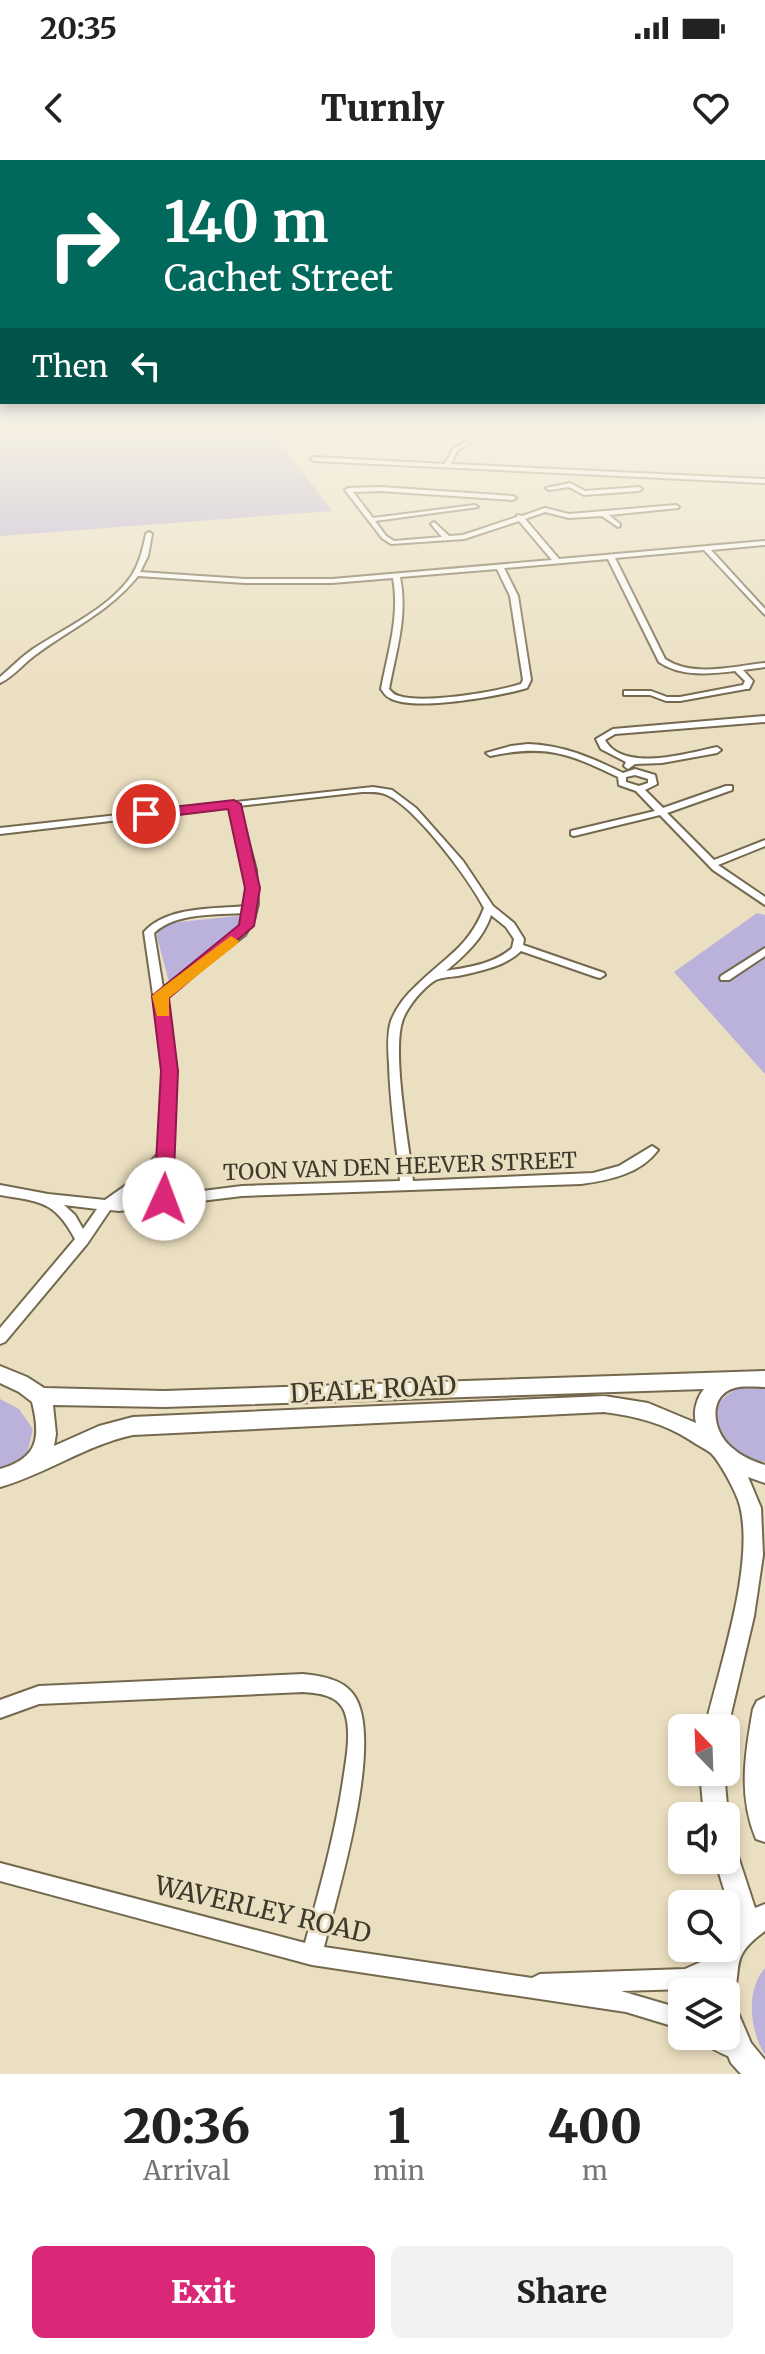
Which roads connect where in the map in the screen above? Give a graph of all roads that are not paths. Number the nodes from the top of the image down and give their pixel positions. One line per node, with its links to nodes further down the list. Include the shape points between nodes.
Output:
1 (372, 521): 10 (street, via 393,543)
2 (506, 521): 10 (street)
3 (523, 521): 14 (street)
4 (571, 521): 8 (street)
5 (613, 521): 7 (street)
6 (434, 524): 10 (street)
7 (618, 525)
8 (574, 527)
9 (149, 534): 16 (street)
10 (448, 539)
11 (765, 543): 12 (street)
12 (706, 548): 13 (street); 18 (street)
13 (610, 556): 14 (street); 20 (street, via 666,665 682,671)
14 (556, 560): 15 (street)
15 (500, 567): 17 (street); 17 (street, via 514,596 524,686 416,700 397,698 385,689 399,627)
16 (138, 574): 17 (street, via 274,582); 21 (street, via 106,605)
17 (396, 576)
18 (765, 613)
19 (765, 665): 20 (street)
20 (736, 668): 22 (street, via 749,681 746,687 680,699)
21 (0, 681)
22 (627, 693)
23 (765, 719): 26 (street, via 613,732 600,739 604,747)
24 (717, 750): 26 (street)
25 (490, 753): 27 (street, via 557,746)
26 (630, 761): 27 (street)
27 (624, 774): 29 (street, via 620,779 626,786); 29 (street, via 652,777 653,784)
28 (729, 788): 31 (street)
29 (639, 789): 31 (street)
30 (234, 804): 32 (street); 37 (street, via 388,791 417,813); 38 (street, via 250,872)
31 (660, 812): 33 (street); 35 (street)
32 (0, 831)
33 (574, 833)
34 (765, 843): 35 (street)
35 (712, 864): 36 (street)
36 (765, 902)
37 (489, 908): 39 (street, via 518,931); 42 (street, via 473,941)
38 (251, 909): 44 (street, via 241,933); 44 (street, via 176,917 151,927 149,944)
39 (519, 947): 41 (street); 42 (street, via 492,965)
40 (765, 951): 43 (street)
41 (600, 975)
42 (434, 977): 47 (street, via 402,1009 393,1033)
43 (725, 978)
44 (160, 996): 46 (street, via 170,1071)
45 (652, 1150): 47 (street, TOON VAN DEN HEEVER STREET, via 627,1171 599,1178)
46 (165, 1155): 50 (street); 51 (street)
47 (407, 1186): 50 (street, TOON VAN DEN HEEVER STREET)
48 (0, 1190): 49 (street, TOON VAN DEN HEEVER STREET)
49 (48, 1199): 51 (street, TOON VAN DEN HEEVER STREET); 52 (street, via 70,1218)
50 (164, 1199): 51 (street, TOON VAN DEN HEEVER STREET)
51 (107, 1205): 52 (street)
52 (82, 1240): 53 (street)
53 (0, 1338)
54 (0, 1374): 57 (street, DEALE ROAD)
55 (765, 1378): 56 (street, DEALE ROAD)
56 (728, 1380): 57 (street, DEALE ROAD, via 164,1399); 58 (street, via 706,1399 703,1413 705,1429)
57 (39, 1396): 59 (street, via 46,1448)
58 (719, 1451): 59 (street, DEALE ROAD, via 689,1428 647,1409 604,1404 133,1426 106,1432); 60 (street, DEALE ROAD, via 743,1468); 64 (street, via 751,1508 753,1534 749,1578)
59 (34, 1465): 61 (street, DEALE ROAD)
60 (765, 1474)
61 (0, 1478)
62 (0, 1709): 70 (street, via 55,1694 303,1683 339,1692 353,1710 357,1742 346,1815)
63 (765, 1709): 65 (street, via 755,1772)
64 (720, 1714)
65 (765, 1830)
66 (0, 1872): 70 (street, WAVERLEY ROAD)
67 (734, 1874): 68 (street)
68 (756, 1921): 69 (street)
69 (740, 1936)
70 (312, 1955): 73 (street, WAVERLEY ROAD)
71 (724, 1962): 72 (street); 73 (street, WAVERLEY ROAD, via 686,1979)
72 (723, 1978)
73 (516, 1985): 74 (street, WAVERLEY ROAD, via 626,2002)
74 (668, 2015)
75 (736, 2050): 77 (street)
76 (740, 2050): 77 (street)
77 (741, 2053): 78 (street)
78 (759, 2074)

